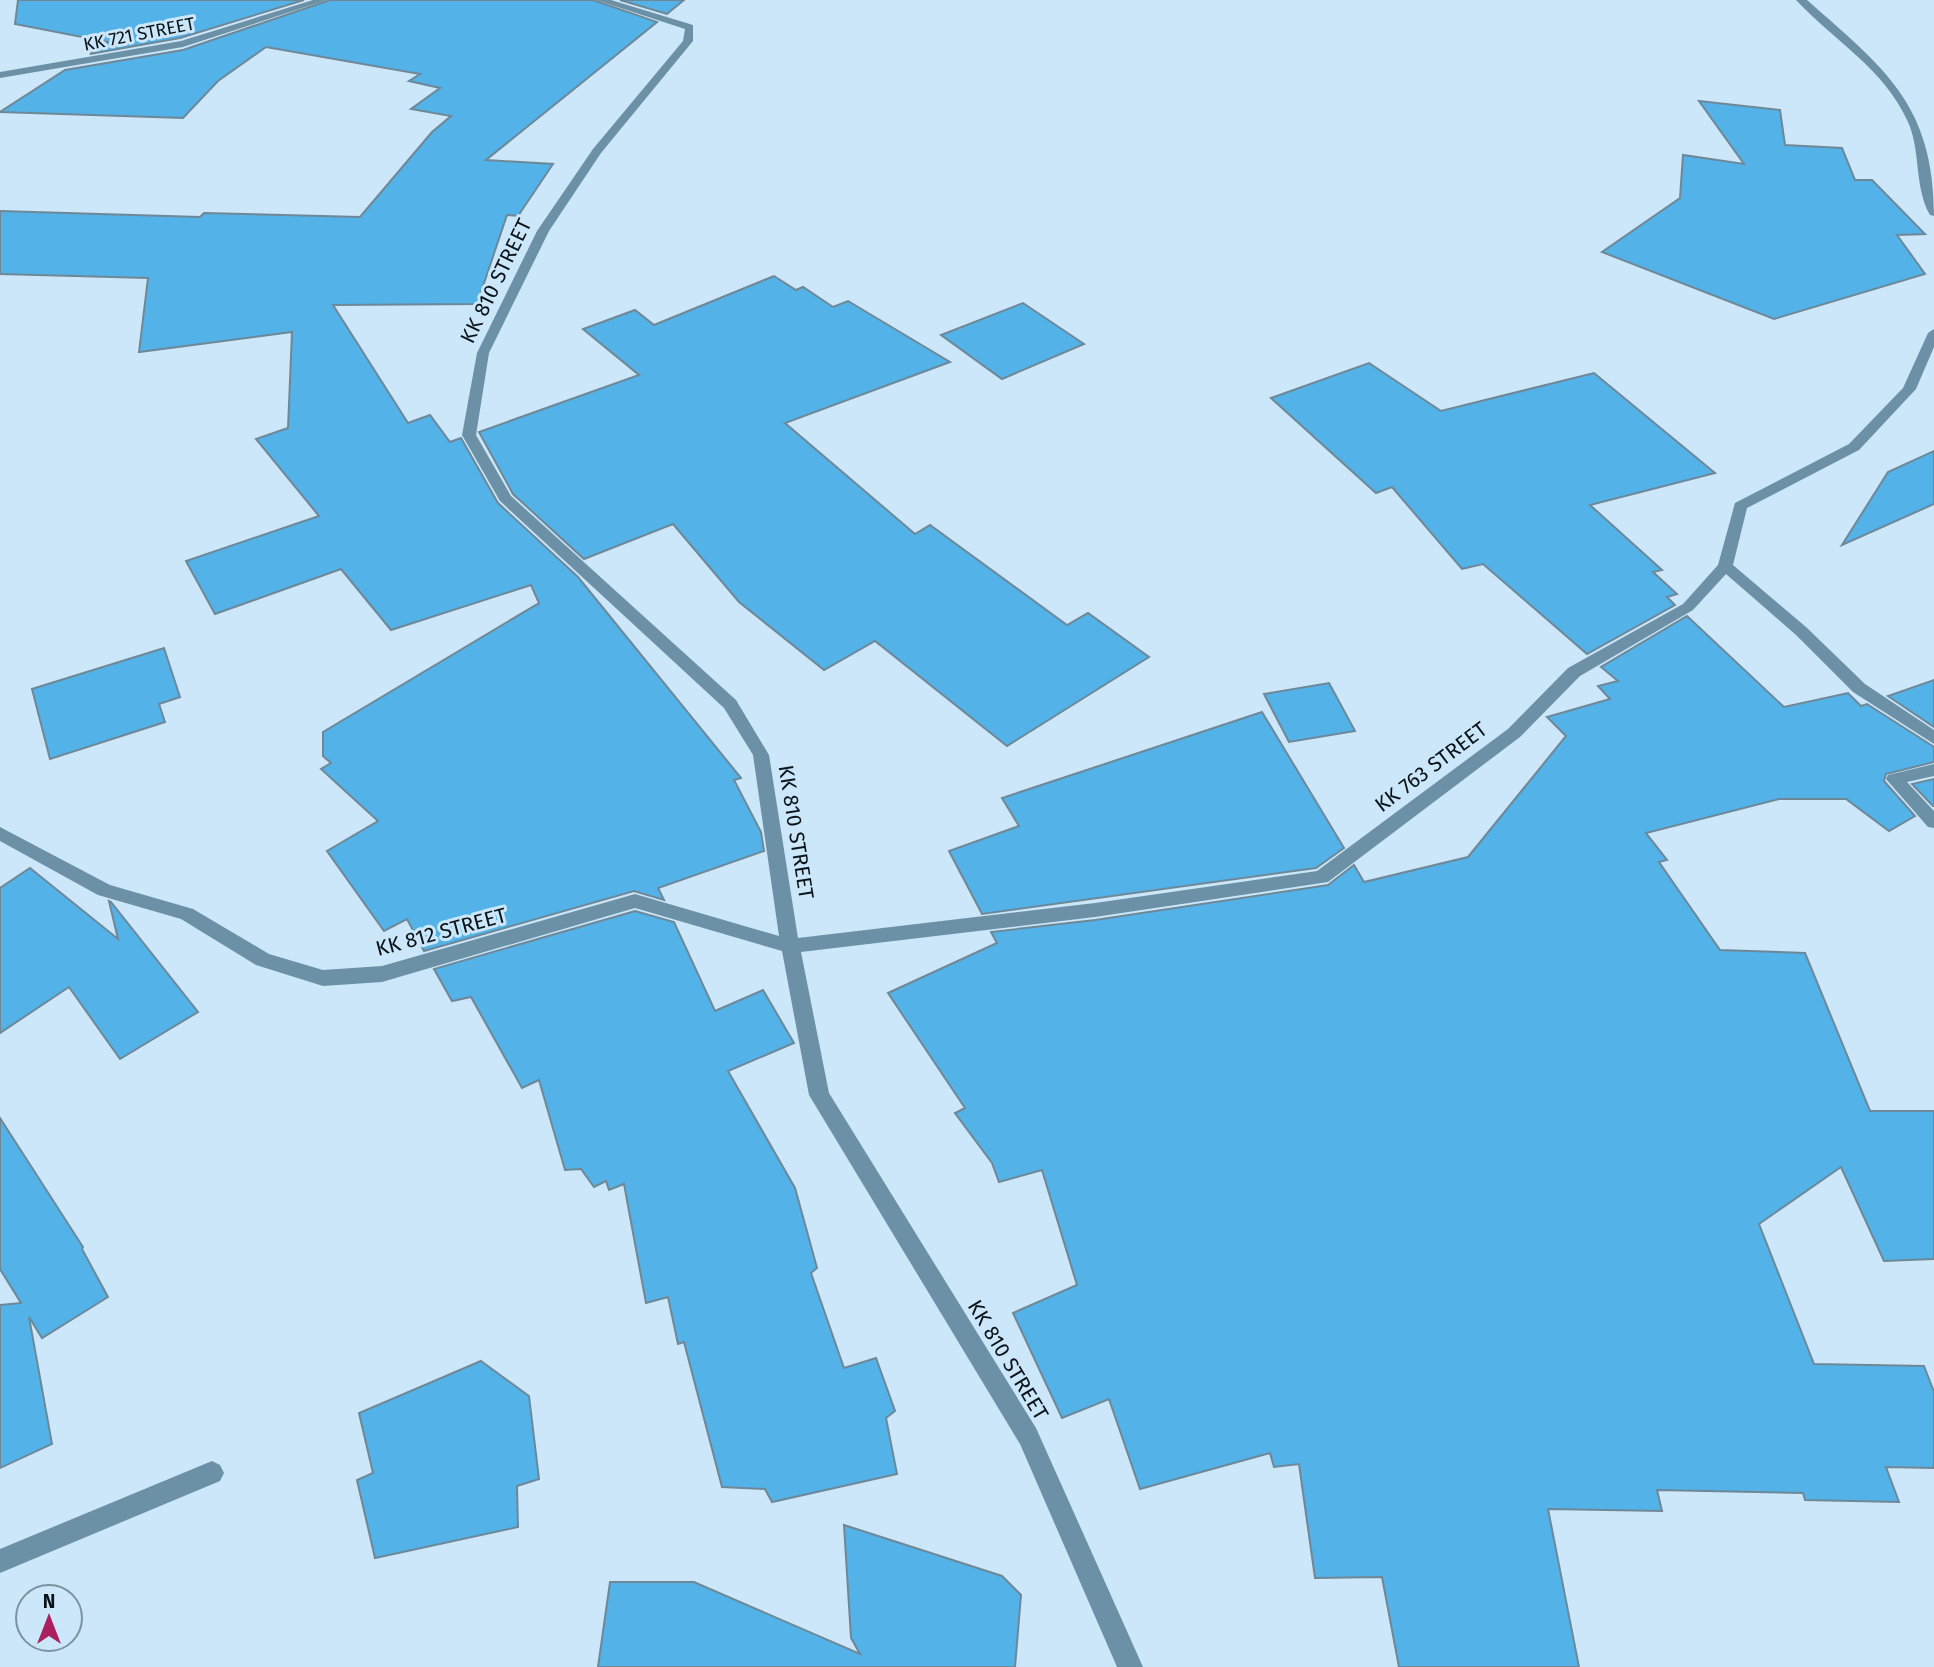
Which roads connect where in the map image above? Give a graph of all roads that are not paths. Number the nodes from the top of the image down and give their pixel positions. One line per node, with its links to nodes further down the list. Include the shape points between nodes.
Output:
1 (322, 0): 4 (street, KK 721 STREET, via 183,44)
2 (601, 0): 12 (street, KK 810 STREET, via 690,27 688,41 597,151 543,232 483,353 469,435 505,498 730,704 761,755)
3 (1801, 0): 5 (street, via 1889,80 1919,125 1928,202)
4 (0, 75)
5 (1934, 213)
6 (1934, 333): 7 (street, KK 763 STREET, via 1909,388 1854,447 1740,506)
7 (1725, 566): 8 (street, via 1860,688); 12 (street, KK 763 STREET, via 1688,607 1574,672 1514,733 1322,877)
8 (1934, 738)
9 (1934, 770): 10 (street, via 1894,779)
10 (1934, 822)
11 (0, 833): 12 (street, KK 812 STREET, via 104,890 187,914 263,960 323,978 382,974 635,901)
12 (790, 946): 15 (street, KK 810 STREET, via 819,1095 1028,1436)
13 (212, 1473): 14 (street)
14 (0, 1561)
15 (1129, 1667)

